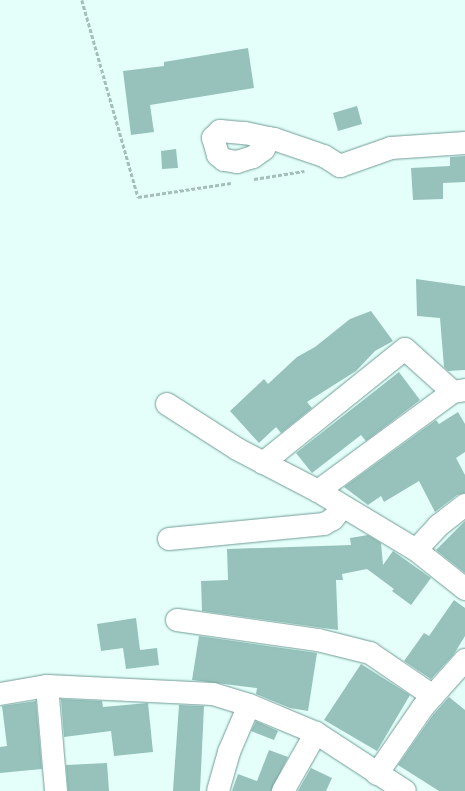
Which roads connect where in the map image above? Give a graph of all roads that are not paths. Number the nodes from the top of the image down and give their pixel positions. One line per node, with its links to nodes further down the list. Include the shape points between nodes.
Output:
1 (268, 138): 2 (street, via 324,156 340,166 391,148)
2 (465, 143)
3 (459, 391): 5 (street, via 405,349); 6 (street)
4 (167, 404): 5 (street)
5 (263, 464): 6 (street)
6 (318, 491): 8 (street)
7 (465, 505): 10 (street, via 438,526)
8 (343, 506): 9 (street, via 334,519 324,524); 10 (street)
9 (169, 539)
10 (416, 550): 11 (street)
11 (465, 589)
12 (177, 620): 16 (street, via 318,640 370,653)
13 (465, 660): 16 (street)
14 (47, 686): 15 (street); 17 (street, via 213,694); 20 (street)
15 (0, 694)
16 (433, 696): 19 (street)
17 (249, 705): 18 (street); 21 (street, via 229,752)
18 (316, 734): 19 (street); 22 (street)
19 (377, 774): 23 (street)
20 (56, 791)
21 (218, 791)
22 (283, 791)
23 (405, 791)

